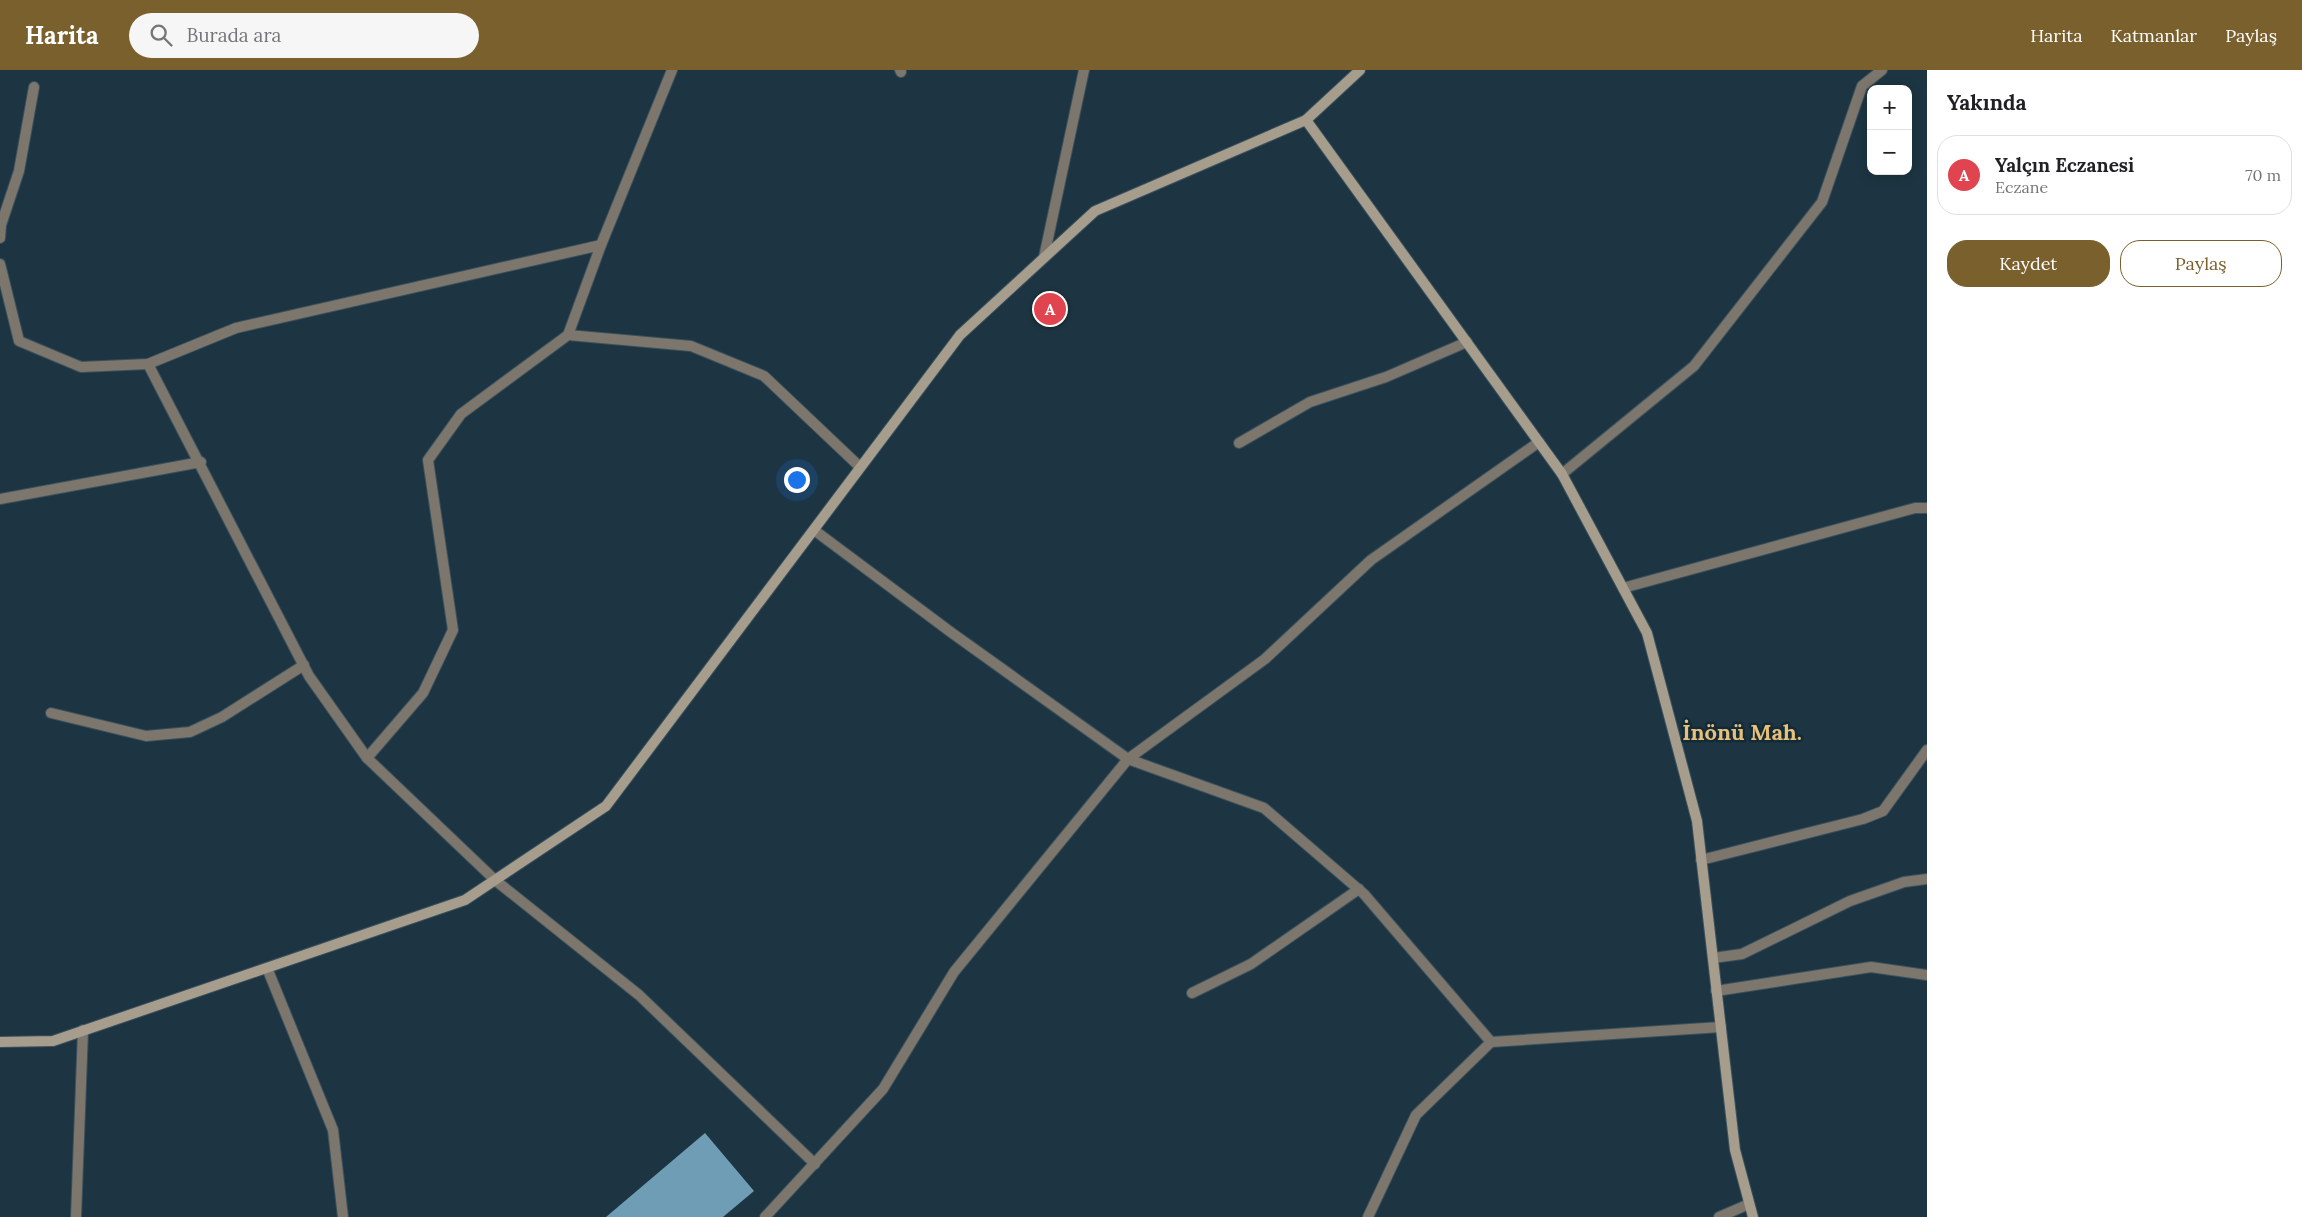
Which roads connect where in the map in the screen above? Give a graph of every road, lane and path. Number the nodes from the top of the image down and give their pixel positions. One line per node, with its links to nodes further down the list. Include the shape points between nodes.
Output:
1 (672, 70): 8 (street)
2 (1084, 70): 9 (street)
3 (1360, 70): 6 (street)
4 (1882, 70): 18 (street, via 1862,86 1822,202 1694,366)
5 (34, 87): 7 (street, via 19,171 1,225)
6 (1306, 120): 9 (street, via 1095,211); 12 (street)
7 (0, 238)
8 (601, 245): 11 (street); 13 (street, via 236,328)
9 (1044, 257): 17 (street, via 960,334)
10 (0, 264): 13 (street, via 19,341 81,367)
11 (568, 335): 17 (street, via 691,346 764,376); 26 (street, via 461,414 428,460 453,630 423,693)
12 (1467, 342): 14 (street); 15 (street, via 1386,377 1310,402)
13 (148, 364): 16 (street)
14 (1539, 442): 18 (street); 27 (street, via 1371,560 1265,659)
15 (1239, 443)
16 (200, 462): 19 (street); 23 (street)
17 (860, 468): 21 (street)
18 (1562, 474): 22 (street)
19 (0, 499)
20 (1927, 508): 22 (street, via 1915,508)
21 (814, 530): 27 (street); 30 (street, via 606,806)
22 (1623, 588): 28 (street, via 1647,633 1697,821)
23 (304, 665): 24 (street, via 222,717 190,732 146,736); 26 (street)
24 (51, 713)
25 (1927, 750): 28 (street, via 1883,811)
26 (367, 758): 30 (street)
27 (1128, 759): 31 (street, via 1264,808); 41 (street, via 954,972 884,1089)
28 (1702, 860): 32 (street)
29 (1927, 879): 32 (street, via 1904,882 1850,901 1742,954)
30 (496, 880): 33 (street, via 465,900); 41 (street, via 639,995)
31 (1359, 889): 36 (street, via 1251,964); 40 (street)
32 (1713, 958): 35 (street)
33 (267, 968): 38 (street); 44 (street, via 332,1130)
34 (1927, 974): 35 (street, via 1871,967)
35 (1716, 991): 37 (street)
36 (1192, 993)
37 (1721, 1027): 40 (street); 42 (street, via 1735,1150)
38 (83, 1030): 39 (street, via 53,1041); 43 (street)
39 (0, 1042)
40 (1491, 1042): 46 (street, via 1416,1115)
41 (815, 1164): 45 (street)
42 (1749, 1204): 47 (street); 48 (street)
43 (76, 1217)
44 (344, 1217)
45 (765, 1217)
46 (1368, 1217)
47 (1719, 1217)
48 (1752, 1217)

